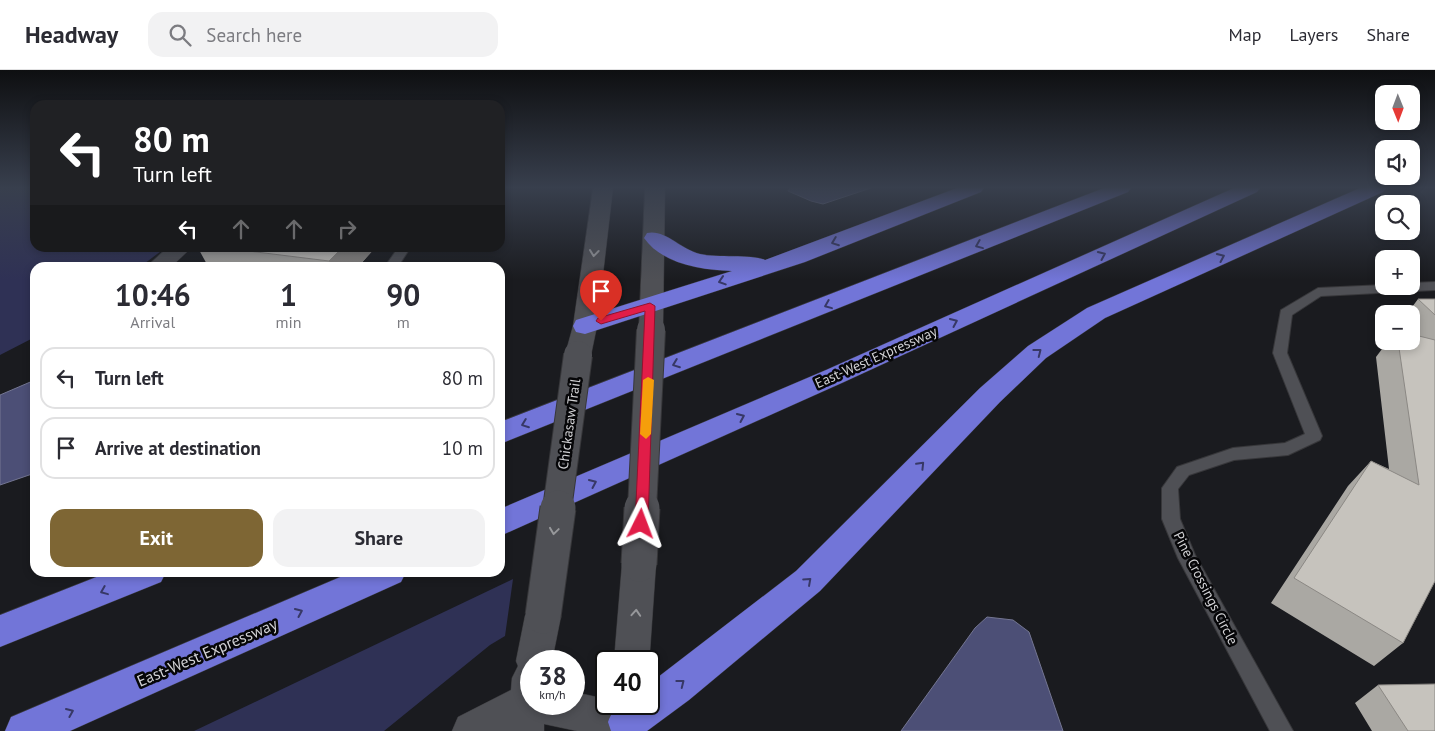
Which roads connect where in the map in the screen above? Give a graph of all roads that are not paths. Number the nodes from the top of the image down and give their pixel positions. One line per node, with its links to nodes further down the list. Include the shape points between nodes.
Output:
1 (598, 219): 13 (street, Chickasaw Trail, one-way to 13)
2 (655, 219): 7 (street)
3 (894, 219): 9 (highway, one-way to 9)
4 (1043, 219): 14 (highway, one-way to 14)
5 (1182, 219): 15 (highway, East-West Expressway, one-way to 5)
6 (1307, 219): 23 (highway, one-way to 6, via 676,687 808,581 990,395 1037,352 1096,313)
7 (655, 238): 9 (highway, via 671,250 698,259 750,264); 12 (street)
8 (175, 252): 10 (street)
9 (785, 261): 12 (highway, one-way to 12)
10 (163, 262)
11 (1435, 286): 26 (lane, Pine Crossings Circle, via 1318,292 1286,314 1280,353 1314,436 1288,449 1233,454 1183,471 1170,488 1171,519 1188,558)
12 (651, 316): 13 (highway); 20 (street, one-way to 12, bridge)
13 (585, 326): 19 (street, Chickasaw Trail, one-way to 19, bridge)
14 (505, 432)
15 (505, 521)
16 (137, 577): 18 (highway, one-way to 18)
17 (377, 577): 24 (highway, East-West Expressway, one-way to 17)
18 (0, 632)
19 (536, 650)
20 (633, 650)
21 (520, 708): 25 (street)
22 (585, 714): 23 (street)
23 (624, 722)
24 (25, 731)
25 (472, 731)
26 (1282, 731)

